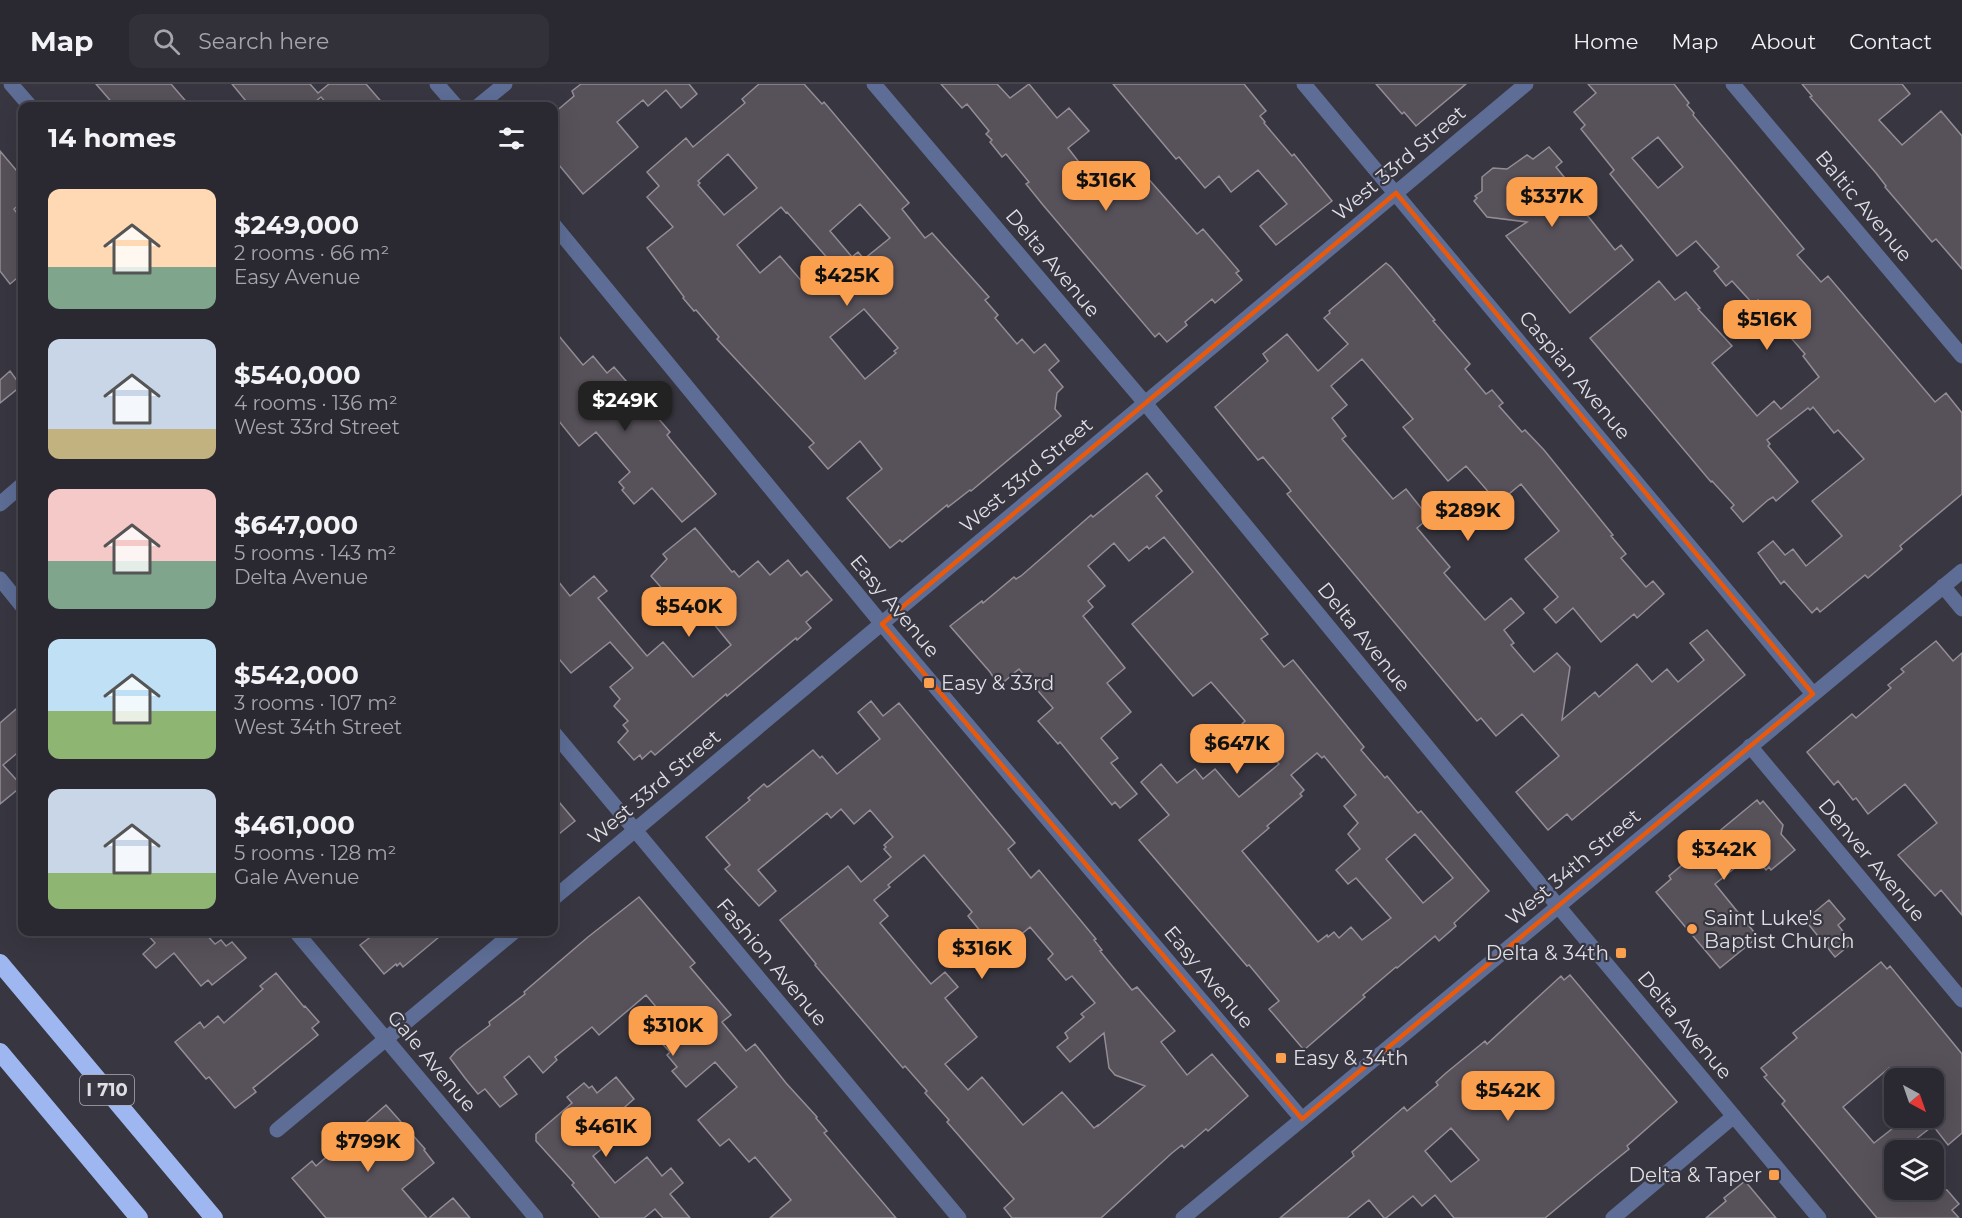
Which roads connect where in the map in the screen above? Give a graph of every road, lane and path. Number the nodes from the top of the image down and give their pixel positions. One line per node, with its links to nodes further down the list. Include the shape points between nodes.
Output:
1 (11, 84): 8 (street)
2 (437, 84): 9 (street)
3 (505, 84): 10 (street)
4 (874, 84): 14 (street, Delta Avenue)
5 (1304, 84): 11 (street, Caspian Avenue)
6 (1526, 84): 11 (street, West 33rd Street)
7 (1733, 84): 13 (street, Baltic Avenue)
8 (27, 102)
9 (453, 102)
10 (483, 102)
11 (1396, 193): 14 (street, West 33rd Street); 23 (street, Caspian Avenue)
12 (558, 230): 22 (street, Easy Avenue)
13 (1962, 356)
14 (1144, 404): 22 (street, West 33rd Street); 28 (street, Delta Avenue)
15 (18, 488): 16 (street)
16 (0, 504)
17 (1962, 571): 19 (street, West 34th Street)
18 (0, 579): 20 (street)
19 (1943, 586): 21 (street); 23 (street, West 34th Street)
20 (18, 601)
21 (1962, 609)
22 (882, 624): 26 (street, West 33rd Street); 36 (street, Easy Avenue)
23 (1813, 694): 25 (street, West 34th Street)
24 (558, 738): 26 (street, Fashion Avenue)
25 (1750, 746): 28 (street, West 34th Street); 32 (street, Denver Avenue)
26 (635, 830): 27 (street, West 33rd Street); 41 (street, Fashion Avenue)
27 (558, 895)
28 (1558, 906): 35 (street, Delta Avenue); 36 (street, West 34th Street)
29 (299, 936): 33 (street, Gale Avenue)
30 (509, 936): 33 (street)
31 (0, 963): 39 (highway, I 710)
32 (1962, 1000)
33 (386, 1039): 37 (street); 40 (street, Gale Avenue)
34 (0, 1052): 38 (highway, I 710)
35 (1734, 1116): 43 (street); 44 (street, Delta Avenue)
36 (1302, 1119): 42 (street, West 34th Street)
37 (277, 1130)
38 (139, 1218)
39 (214, 1218)
40 (536, 1218)
41 (959, 1218)
42 (1183, 1218)
43 (1613, 1218)
44 (1819, 1218)

